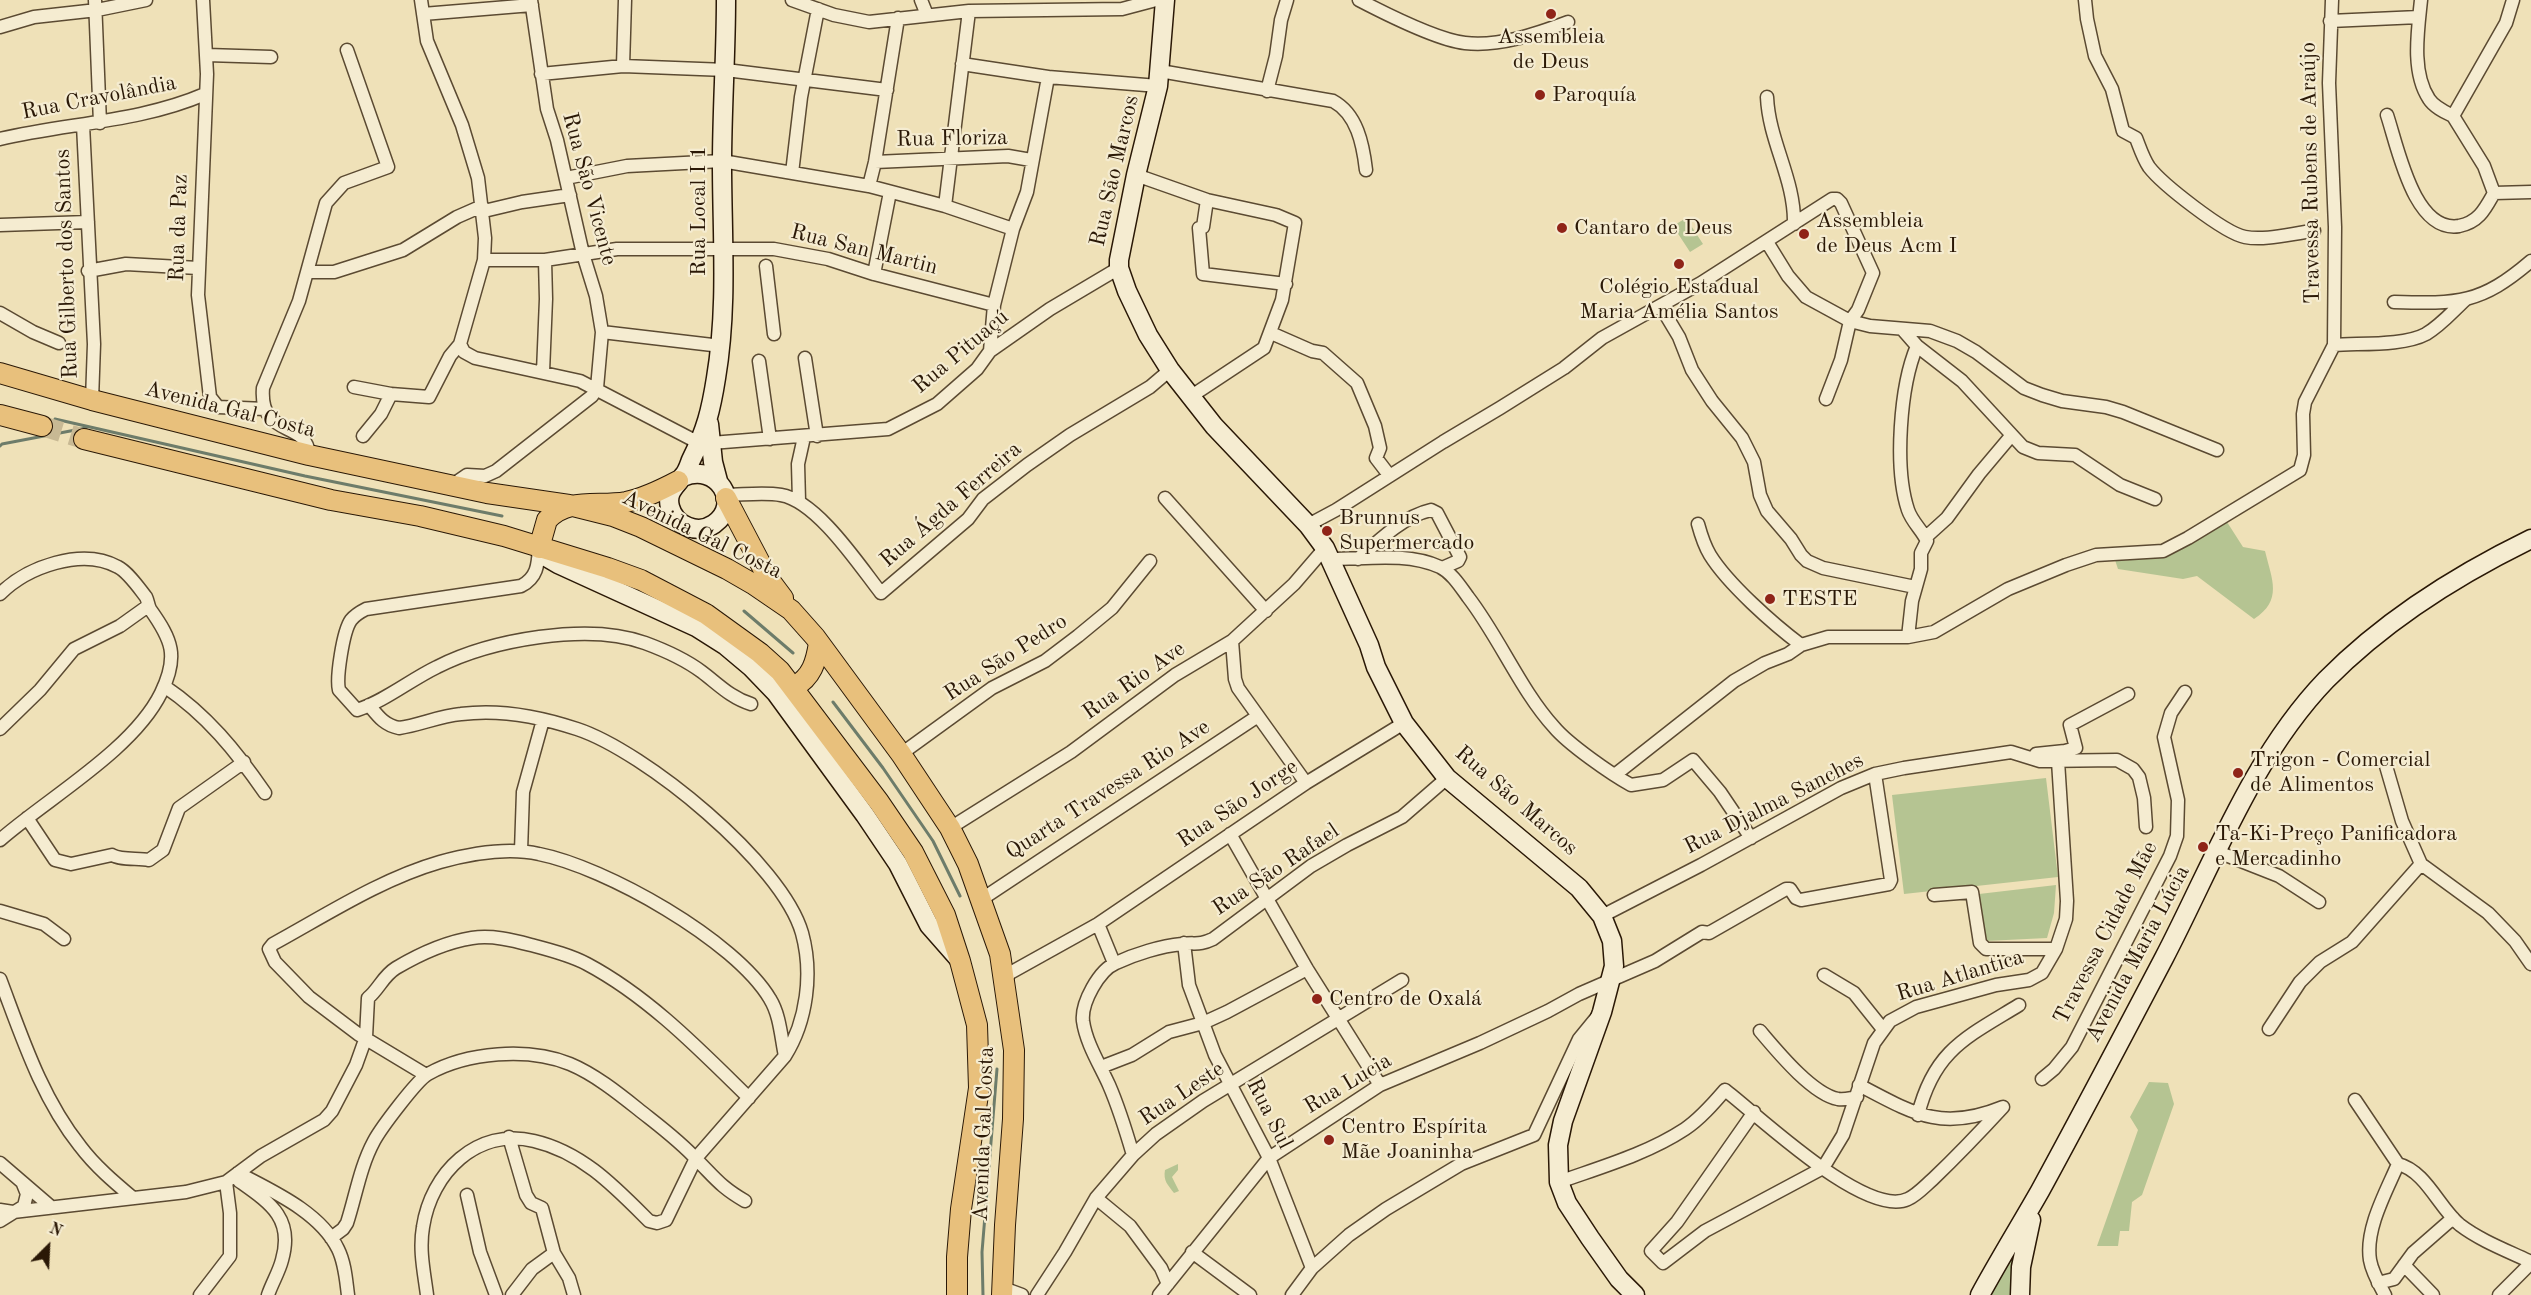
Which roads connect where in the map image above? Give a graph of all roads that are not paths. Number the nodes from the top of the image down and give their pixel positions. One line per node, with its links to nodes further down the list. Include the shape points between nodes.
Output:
1 (146, 0): 17 (street)
2 (203, 0): 29 (street, Rua da Paz)
3 (421, 0): 21 (street)
4 (625, 0): 32 (street)
5 (726, 0): 33 (main road, Rua Local I 1)
6 (792, 0): 19 (street)
7 (921, 0): 22 (street)
8 (1156, 0): 18 (street, via 1122,9)
9 (1165, 0): 36 (main road, Rua São Marcos)
10 (1287, 0): 39 (street)
11 (1359, 0): 26 (street, via 1436,36 1463,43 1508,40)
12 (2085, 0): 67 (street, via 2095,56 2112,89 2123,131 2136,138 2142,155 2162,181 2194,208 2240,236)
13 (2332, 0): 25 (street, Travessa Rubens de Araújo)
14 (2421, 0): 23 (street)
15 (2513, 0): 43 (street, via 2506,22)
16 (532, 2): 21 (street); 34 (street, Rua São Vicente)
17 (96, 5): 27 (street); 44 (street)
18 (988, 5): 20 (street)
19 (818, 9): 24 (street, via 868,22); 37 (street)
20 (969, 11): 22 (street); 31 (street)
21 (423, 14): 62 (street, via 427,41 470,152)
22 (927, 15): 24 (street)
23 (2419, 17): 25 (street); 43 (street, via 2419,74 2429,100)
24 (898, 18): 38 (street)
25 (2330, 21): 94 (street, Travessa Rubens de Araújo)
26 (1568, 22)
27 (0, 27)
28 (346, 50): 78 (street, via 388,167 356,177 336,190 326,203)
29 (207, 55): 30 (street); 40 (street, Rua da Paz)
30 (271, 57)
31 (962, 64): 35 (street); 47 (street)
32 (623, 66): 33 (street); 34 (street)
33 (726, 70): 37 (street); 48 (main road, Rua Local I 1)
34 (541, 74): 54 (street, Rua São Vicente)
35 (1048, 77): 36 (street); 49 (street)
36 (1159, 79): 39 (street); 53 (main road, Rua São Marcos)
37 (804, 80): 38 (street); 52 (street)
38 (887, 90): 50 (street)
39 (1267, 91): 51 (street, via 1325,98 1339,104 1356,127)
40 (206, 94): 44 (street, Rua Cravolândia); 75 (street, Rua da Paz)
41 (1767, 97): 64 (street, via 1770,124 1795,203)
42 (2387, 115): 58 (street, via 2421,208 2439,224 2452,227 2472,222 2485,210)
43 (2453, 116): 58 (street, via 2484,166)
44 (100, 123): 45 (street, Rua Cravolândia)
45 (82, 125): 46 (street, Rua Cravolândia); 63 (street, Rua Gilberto dos Santos)
46 (0, 140)
47 (951, 159): 49 (street, Rua Floriza, via 1008,156); 50 (street, Rua Floriza); 61 (street)
48 (722, 160): 52 (street); 54 (street, via 627,166); 69 (main road, Rua Local I 1)
49 (1031, 160): 66 (street, via 1027,192)
50 (875, 162): 55 (street)
51 (1366, 170)
52 (792, 172): 55 (street)
53 (1136, 175): 60 (street); 76 (main road, Rua São Marcos)
54 (566, 178): 59 (street, Rua São Vicente)
55 (869, 186): 56 (street)
56 (890, 192): 61 (street); 79 (street)
57 (2531, 192): 58 (street)
58 (2494, 193)
59 (570, 195): 62 (street); 70 (street, Rua São Vicente)
60 (1207, 200): 80 (street, via 1276,215 1294,223); 80 (street, via 1203,227 1199,228 1203,274)
61 (945, 206): 66 (street)
62 (483, 209): 71 (street); 78 (street, via 457,218 403,250 334,272)
63 (88, 222): 65 (street); 77 (street, Rua Gilberto dos Santos)
64 (1794, 224): 68 (street); 86 (street, via 1832,199 1841,203 1873,273)
65 (0, 225)
66 (1013, 229): 83 (street)
67 (2314, 231)
68 (1767, 242): 84 (street); 86 (street, via 1806,297)
69 (723, 249): 70 (street, Rua San Martin, via 617,249); 79 (street, Rua San Martin, via 802,252); 93 (main road, Rua Local I 1)
70 (584, 254): 72 (street, Rua San Martin); 88 (street, Rua São Vicente)
71 (484, 260): 72 (street, Rua San Martin); 92 (street)
72 (545, 260): 100 (street)
73 (2531, 261): 81 (street, via 2485,294)
74 (766, 266): 90 (street)
75 (198, 268): 77 (street, via 126,264); 108 (street, Rua da Paz, via 200,326 210,397 218,407)
76 (1119, 268): 96 (street, Rua Pituaçú); 99 (main road, Rua São Marcos, via 1148,335)
77 (88, 270): 107 (street, Rua Gilberto dos Santos, via 94,344)
78 (307, 272): 108 (street, via 263,388)
79 (874, 274): 83 (street, Rua San Martin)
80 (1286, 284): 89 (street)
81 (2465, 300): 82 (street, via 2439,304); 94 (street, via 2437,326 2411,340)
82 (2394, 302)
83 (994, 305): 96 (street)
84 (1661, 306): 120 (street, via 1602,338 1564,368); 137 (street, via 1692,370 1742,438 1754,462 1767,511 1801,555 1823,568)
85 (0, 313): 91 (street)
86 (1850, 321): 87 (street); 106 (street)
87 (1903, 330): 95 (street); 118 (street, via 1930,331 1957,341 2024,388 2042,395 2123,412)
88 (602, 332): 93 (street); 103 (street, Rua São Vicente)
89 (1271, 333): 105 (street, via 1264,348); 120 (street, via 1326,354 1357,383 1376,426 1380,448 1377,458)
90 (774, 334)
91 (59, 343)
92 (459, 344): 100 (street, via 476,358); 104 (street, via 429,397)
93 (721, 345): 117 (main road, Rua Local I 1)
94 (2334, 345): 142 (street, via 2305,402 2304,460 2295,474 2163,551 2096,555 2066,565 2008,589 1934,632)
95 (1917, 346): 113 (street, via 1962,381); 130 (street, via 1908,377 1900,442 1909,512)
96 (990, 351): 112 (street, Rua Pituaçú, via 977,369 937,404 913,418 888,429)
97 (805, 358): 112 (street)
98 (759, 361): 116 (street)
99 (1170, 370): 105 (main road, Rua São Marcos); 126 (street, Rua Ágda Ferreira, via 1150,387 1070,435 983,499 968,519 881,594 815,513)
100 (543, 372): 103 (street)
101 (0, 373): 107 (main road, Avenida Gal Costa)
102 (354, 387): 104 (street)
103 (597, 388): 117 (street); 122 (street, via 582,406 496,471 484,476 467,475)
104 (391, 394): 111 (street)
105 (1190, 397): 129 (main road, Rua São Marcos)
106 (1826, 399)
107 (92, 400): 119 (main road, Avenida Gal Costa)
108 (265, 409): 119 (street, via 276,424 304,439)
109 (0, 415): 110 (main road)
110 (42, 426)
111 (363, 436)
112 (817, 436): 114 (street, Rua Pituaçú)
113 (2012, 436): 125 (street, via 2030,451 2075,455 2120,485); 130 (street, via 1947,518)
114 (804, 437): 116 (street, Rua Pituaçú); 126 (street, via 798,464)
115 (84, 439): 132 (main road, Avenida Gal Costa, via 331,500 432,518)
116 (770, 439): 117 (street, Rua Pituaçú)
117 (705, 443): 121 (main road); 123 (main road, Rua Local I 1)
118 (2217, 450)
119 (309, 455): 122 (main road, Avenida Gal Costa)
120 (1389, 475): 129 (street)
121 (680, 479): 123 (main road, via 702,473); 123 (main road, via 670,492 670,506 676,519 687,527 711,526 722,515); 127 (main road, via 641,499)
122 (451, 486): 127 (main road, Avenida Gal Costa)
123 (724, 495): 126 (street, via 782,495); 140 (main road, via 768,578)
124 (1165, 498): 141 (street)
125 (2155, 499)
126 (799, 501)
127 (569, 505): 132 (main road, via 547,520); 140 (main road, Avenida Gal Costa, via 641,527 735,574)
128 (1698, 524): 145 (street, via 1704,545 1724,572)
129 (1308, 525): 133 (main road, Rua São Marcos)
130 (1926, 537): 137 (street)
131 (2531, 539): 174 (main road, Avenida Maria Lúcia, via 2419,601 2325,681 2270,755)
132 (539, 548): 146 (main road, via 558,564 696,627 726,646); 148 (main road, Avenida Gal Costa, via 608,568 677,598 734,632); 152 (street, via 536,573 521,586 366,609 352,619 347,626 339,690 357,710)
133 (1328, 554): 134 (street); 141 (street, Rua Rio Ave); 155 (main road, Rua São Marcos)
134 (1358, 559): 136 (street, via 1405,558); 136 (street, via 1383,537 1431,510 1437,513 1460,557)
135 (1150, 561): 158 (street, Rua São Pedro, via 1112,608 1078,636 1045,661 992,688)
136 (1442, 568): 162 (street, via 1480,613 1553,727)
137 (1915, 587): 142 (street)
138 (0, 594): 139 (street, via 42,569 74,559 119,567 147,598)
139 (148, 606): 147 (street, via 169,638 171,660); 156 (street, via 74,650)
140 (791, 610): 144 (main road, Avenida Gal Costa)
141 (1266, 611): 143 (street, Rua Rio Ave)
142 (1908, 637): 145 (street, via 1828,637)
143 (1232, 641): 153 (street, via 1234,679); 169 (street, Rua Rio Ave, via 1175,675 1071,752)
144 (819, 643): 148 (main road, via 813,669); 158 (main road, Avenida Gal Costa)
145 (1801, 645): 162 (street, via 1740,677)
146 (767, 683): 148 (main road, via 779,688); 186 (main road, via 885,844 929,925)
147 (164, 686): 160 (street, via 214,727); 167 (street, via 152,709 130,735)
148 (794, 687): 186 (main road, Avenida Gal Costa, via 913,852 945,915)
149 (2185, 692): 206 (street, Travessa Cidade Mãe, via 2171,712 2164,738 2178,800 2177,836 2170,856 2072,1047)
150 (2128, 694): 157 (street, Rua Djalma Sanches, via 2070,725 2076,748 2042,754)
151 (751, 704): 152 (street, via 728,694 691,665 641,641 614,635 565,635 501,644 459,656)
152 (369, 705): 154 (street, via 381,720 399,728 480,712)
153 (1258, 716): 165 (street); 177 (street, Quarta Travessa Rio Ave)
154 (543, 720): 173 (street, via 523,792); 203 (street, via 596,736 670,783 719,822 776,886 796,918 806,964 806,998 800,1024)
155 (1404, 723): 164 (main road, Rua São Marcos); 165 (street, Rua São Jorge)
156 (0, 729)
157 (2011, 752): 159 (street, Rua Djalma Sanches, via 2033,760); 163 (street, Rua Djalma Sanches)
158 (901, 754): 169 (main road, Avenida Gal Costa)
159 (2058, 761): 168 (street, Rua Djalma Sanches, via 2117,760 2133,769 2143,786); 185 (street, Rua Atlantica, via 2068,883 2066,920)
160 (244, 762): 166 (street); 167 (street, via 179,808 163,850 149,860 112,855 71,864 55,860)
161 (2386, 766): 175 (street, via 2402,821)
162 (1616, 774): 171 (street, via 1630,785 1639,785 1663,780 1693,760 1735,812)
163 (1875, 774): 171 (street, Rua Djalma Sanches, via 1841,788); 194 (street, Rua Lucia, via 1890,883 1801,900 1788,889)
164 (1447, 778): 178 (street, Rua São Rafael, via 1402,817 1311,866); 181 (main road, Rua São Marcos, via 1579,888)
165 (1306, 783): 170 (street, Rua São Jorge)
166 (265, 793)
167 (27, 818): 172 (street)
168 (2146, 827)
169 (950, 828): 177 (main road, Avenida Gal Costa)
170 (1230, 834): 178 (street); 182 (street, Rua São Jorge)
171 (1750, 838): 181 (street, Rua Djalma Sanches)
172 (0, 840)
173 (521, 851): 202 (street, via 440,862 410,873 273,944 269,952 275,962 309,997); 203 (street, via 569,862 609,879 693,926 763,988 777,1015)
174 (2218, 852): 179 (street, via 2279,876); 225 (main road, Avenida Maria Lúcia)
175 (2421, 864): 188 (street, via 2488,913); 200 (street, via 2352,942 2320,962 2300,982)
176 (1934, 895): 185 (street, via 1973,894 1980,943 1986,949)
177 (982, 899): 192 (main road, Avenida Gal Costa)
178 (1268, 899): 184 (street, Rua São Rafael, via 1213,939 1195,946); 189 (street)
179 (2319, 902)
180 (0, 911): 183 (street, via 44,924)
181 (1602, 916): 194 (main road, Rua São Marcos, via 1614,951)
182 (1098, 924): 187 (street); 192 (street, Rua São Jorge, via 1010,973)
183 (64, 939)
184 (1184, 944): 187 (street, Rua São Rafael); 198 (street, Rua Sul, via 1190,985)
185 (2056, 949): 199 (street, Rua Atlantica, via 2042,973 2035,977 1916,1006)
186 (960, 961): 251 (main road, Avenida Gal Costa, via 977,1025 979,1088 961,1209)
187 (1114, 963): 204 (street, via 1098,981 1083,1010 1087,1039)
188 (2531, 964)
189 (1307, 969): 197 (street); 198 (street)
190 (1824, 975): 199 (street, via 1854,993)
191 (0, 979): 227 (street, via 36,1072 64,1125 96,1165)
192 (1005, 980): 243 (main road, Avenida Gal Costa, via 1014,1050 1014,1119)
193 (1402, 980): 197 (street, Rua Leste)
194 (1612, 980): 196 (main road, Rua São Marcos); 208 (street, Rua Lucia, via 1497,1036)
195 (2019, 1005): 213 (street, via 1954,1047 1929,1080)
196 (1602, 1012): 224 (main road, Rua São Marcos, via 1563,1121 1558,1145); 240 (street, via 1579,1039 1534,1135 1461,1164 1410,1194 1349,1235)
197 (1339, 1018): 207 (street, Rua Leste); 208 (street)
198 (1203, 1023): 204 (street, via 1169,1032 1132,1055); 207 (street, Rua Sul)
199 (1882, 1028): 209 (street, Rua Atlantica)
200 (2269, 1029)
201 (1760, 1031): 209 (street, via 1819,1089 1837,1099)
202 (366, 1037): 205 (street); 210 (street, via 368,998 396,969 456,942 474,938 513,940 583,962 608,977 680,1032); 221 (street, via 339,1101 324,1120 288,1138)
203 (785, 1056): 210 (street)
204 (1101, 1067): 215 (street)
205 (426, 1075): 216 (street, via 487,1054 562,1061 620,1096); 235 (street, via 380,1130 360,1172 346,1223)
206 (2042, 1079)
207 (1231, 1085): 215 (street, Rua Leste, via 1178,1117); 217 (street, Rua Sul)
208 (1380, 1085): 217 (street, Rua Lucia)
209 (1858, 1091): 213 (street); 220 (street, Rua Atlantica, via 1843,1135)
210 (749, 1098): 216 (street)
211 (2355, 1100): 219 (street)
212 (1754, 1112): 220 (street); 220 (street, via 1652,1251 1666,1263 1705,1231); 224 (street, via 1725,1090 1696,1120 1661,1143)
213 (1918, 1115): 220 (street, via 1966,1119 2003,1107 1909,1199 1873,1198)
214 (509, 1137): 216 (street, via 536,1141 578,1159 609,1181 649,1221 657,1223 669,1217); 236 (street, via 526,1195 531,1203 542,1208); 247 (street, via 470,1150 453,1163 435,1189 423,1226)
215 (1133, 1155): 228 (street, Rua Leste)
216 (696, 1158): 229 (street, via 720,1186)
217 (1269, 1158): 237 (street, Rua Lucia); 240 (street, Rua Sul)
218 (0, 1163): 223 (street)
219 (2402, 1165): 233 (street); 242 (street, via 2372,1233 2370,1259)
220 (1822, 1168)
221 (233, 1177): 227 (street, via 186,1192); 235 (street, via 300,1209); 244 (street, via 230,1256); 245 (street, via 266,1200 282,1221 285,1247)
222 (0, 1180): 223 (street, via 12,1177)
223 (20, 1182): 230 (street); 232 (street, via 26,1200 24,1206)
224 (1559, 1182): 257 (main road, Rua São Marcos, via 1567,1203 1590,1238)
225 (2039, 1192): 258 (main road, Avenida Maria Lúcia); 259 (main road, Avenida Maria Lúcia, via 2027,1232)
226 (466, 1195): 248 (street)
227 (133, 1198): 230 (street)
228 (1096, 1198): 241 (street, via 1130,1226); 253 (street, Rua Leste)
229 (745, 1201)
230 (50, 1206): 232 (street)
231 (0, 1210): 232 (street)
232 (13, 1212): 234 (street)
233 (2453, 1218): 238 (street, via 2471,1232); 239 (street, via 2412,1253)
234 (0, 1221)
235 (331, 1238): 246 (street, via 342,1261)
236 (554, 1252): 249 (street, via 532,1269); 250 (street)
237 (1192, 1252): 241 (street, Rua Lucia); 255 (street)
238 (2531, 1263): 261 (street)
239 (2404, 1265): 242 (street); 260 (street)
240 (1312, 1268): 256 (street)
241 (1168, 1284): 254 (street, Rua Lucia)
242 (2382, 1289)
243 (1003, 1292): 252 (street)
244 (200, 1295)
245 (268, 1295)
246 (348, 1295)
247 (428, 1295)
248 (496, 1295)
249 (512, 1295)
250 (574, 1295)
251 (957, 1295)
252 (1022, 1295)
253 (1037, 1295)
254 (1159, 1295)
255 (1250, 1295)
256 (1292, 1295)
257 (1635, 1295)
258 (1980, 1295)
259 (2020, 1295)
260 (2433, 1295)
261 (2499, 1295)

